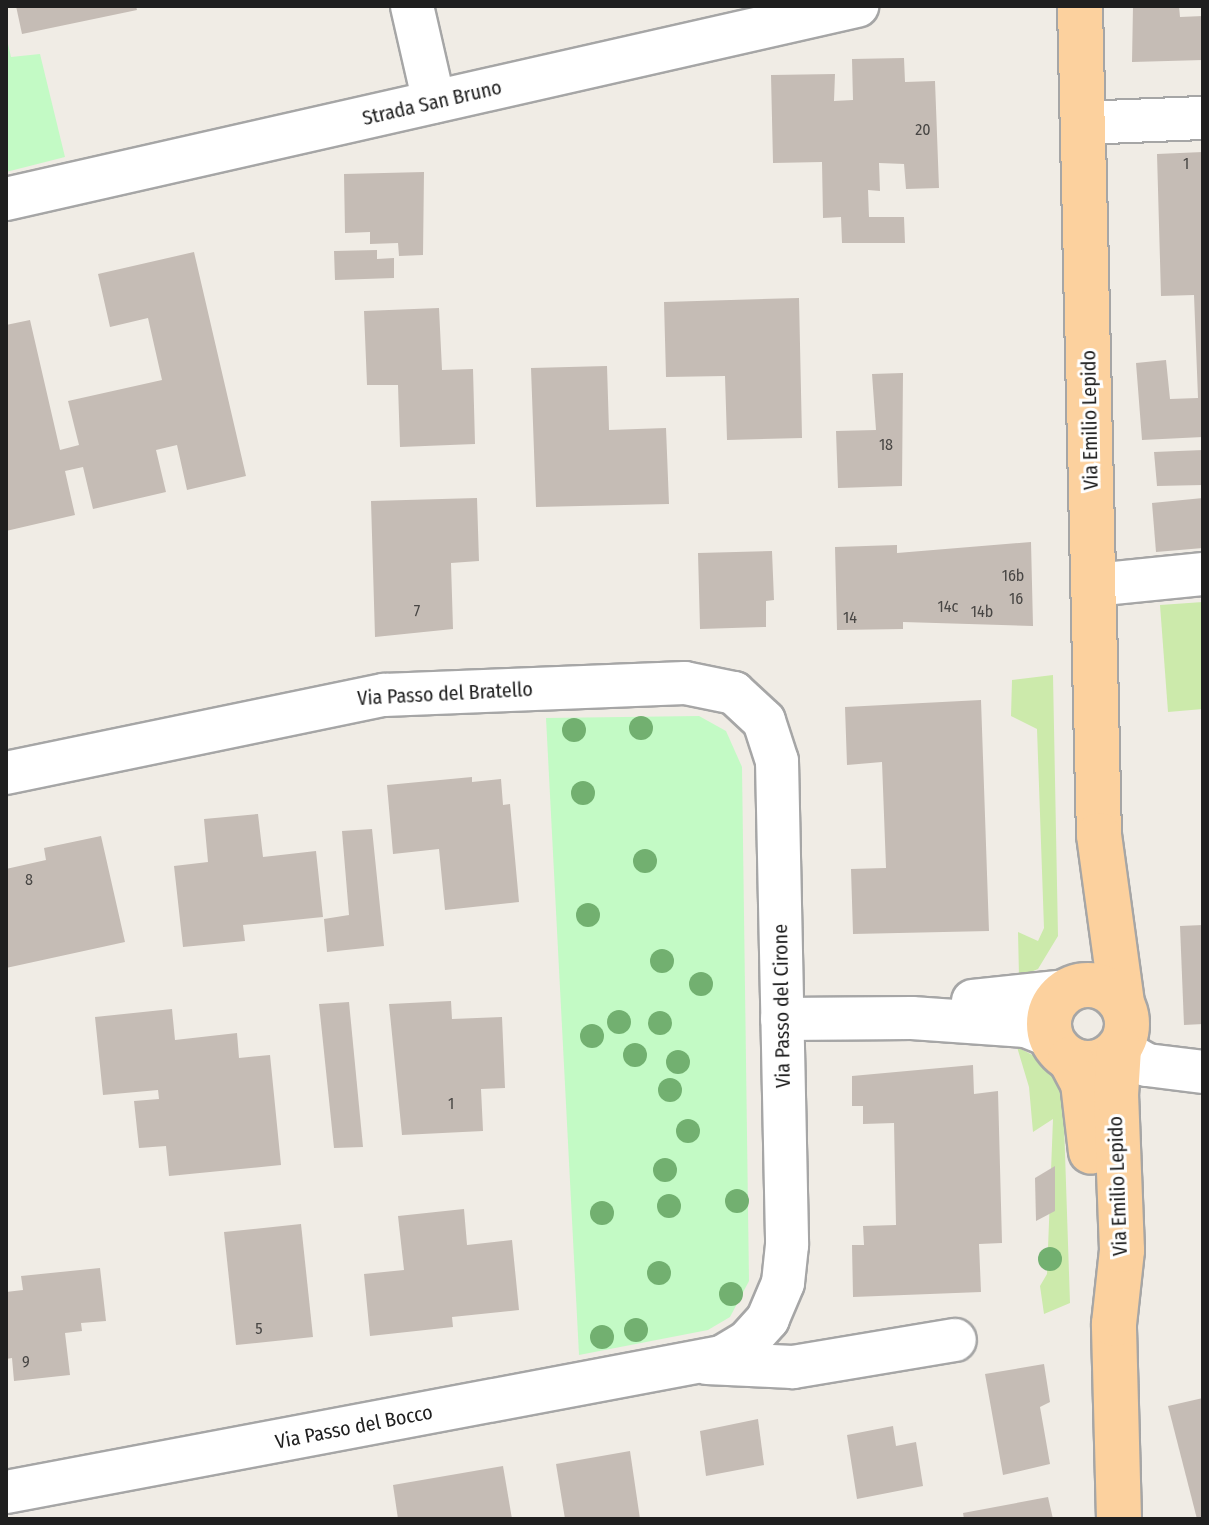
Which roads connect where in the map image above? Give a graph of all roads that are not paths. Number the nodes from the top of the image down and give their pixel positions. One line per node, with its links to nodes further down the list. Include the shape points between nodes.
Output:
1 (412, 6): 4 (street)
2 (857, 6): 4 (street, Strada San Bruno)
3 (1080, 6): 6 (main road, Via Emilio Lepido)
4 (434, 102): 7 (street, Strada San Bruno)
5 (1203, 118): 6 (street)
6 (1082, 123): 9 (main road, Via Emilio Lepido)
7 (6, 199)
8 (1203, 574): 9 (street)
9 (1094, 585): 12 (main road, Via Emilio Lepido)
10 (744, 700): 11 (street, Via Passo del Bratello, via 723,688 685,683 384,695); 16 (street, Via Passo del Cirone, via 764,721 777,761)
11 (6, 773)
12 (1099, 835): 13 (main road, Via Emilio Lepido, via 1082,950); 14 (main road, Via Emilio Lepido)
13 (1067, 991): 14 (main road, via 1091,985); 15 (street); 17 (main road, Via Emilio Lepido, via 1052,1010)
14 (1122, 1004): 18 (main road, Via Emilio Lepido, via 1128,1026)
15 (886, 1017): 16 (street); 17 (street, via 1026,1026)
16 (782, 1019): 20 (street, Via Passo del Cirone, via 787,1254)
17 (1061, 1048): 18 (main road, via 1102,1062); 21 (main road, Via Emilio Lepido, via 1085,1092)
18 (1119, 1049): 19 (street, via 1147,1065); 21 (main road, Via Emilio Lepido, via 1122,1250)
19 (1203, 1072)
20 (768, 1319): 23 (street, Via Passo del Bocco, via 739,1348)
21 (1114, 1324): 25 (main road, Via Emilio Lepido)
22 (955, 1340): 23 (street, Via Passo del Bocco, via 793,1367)
23 (702, 1362): 24 (street, Via Passo del Bocco)
24 (6, 1492)
25 (1119, 1519)

